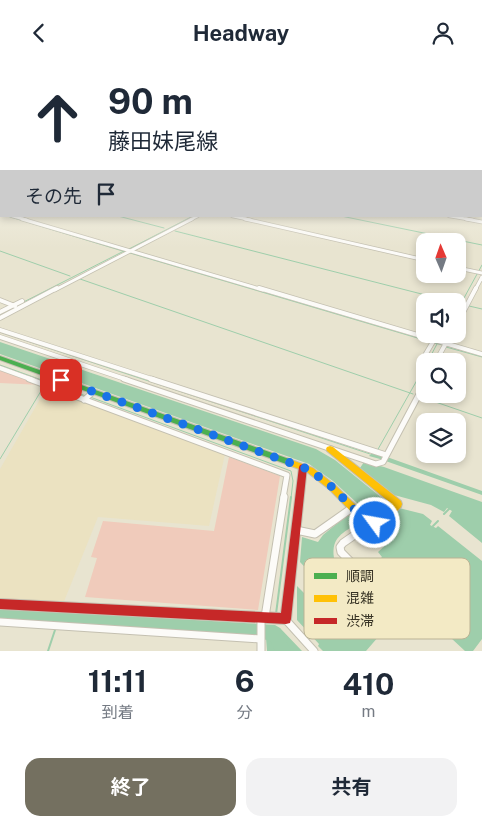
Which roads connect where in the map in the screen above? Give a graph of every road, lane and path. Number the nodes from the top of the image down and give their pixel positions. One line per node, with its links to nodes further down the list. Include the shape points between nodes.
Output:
1 (15, 217): 7 (street)
2 (196, 217): 7 (street)
3 (236, 217): 8 (street)
4 (456, 217): 6 (street)
5 (467, 217): 6 (street)
6 (482, 221)
7 (130, 252): 13 (street); 19 (street)
8 (416, 258)
9 (466, 270): 10 (street)
10 (480, 274): 14 (street)
11 (0, 300): 13 (street)
12 (22, 301): 13 (street)
13 (15, 307): 15 (street); 16 (street)
14 (466, 307)
15 (0, 312)
16 (0, 318)
17 (0, 330): 29 (street)
18 (0, 337): 28 (street)
19 (416, 337)
20 (438, 343): 21 (street)
21 (445, 345): 22 (street); 23 (street)
22 (440, 353)
23 (482, 354)
24 (0, 358): 26 (street)
25 (0, 368): 26 (street, via 45,385)
26 (88, 396): 30 (street); 37 (street, via 287,475)
27 (416, 398): 29 (street)
28 (330, 449): 29 (street, via 376,463); 32 (street, via 398,503 386,516)
29 (382, 455)
30 (303, 467): 31 (street, via 325,481); 33 (street)
31 (352, 508): 32 (street); 33 (street, via 315,535)
32 (372, 523): 34 (street, via 340,547)
33 (296, 530): 36 (street)
34 (347, 558)
35 (0, 604): 37 (street)
36 (286, 619): 37 (street); 41 (street)
37 (262, 621): 39 (street)
38 (0, 622): 39 (street)
39 (260, 638): 40 (street)
40 (261, 651)
41 (314, 651)

